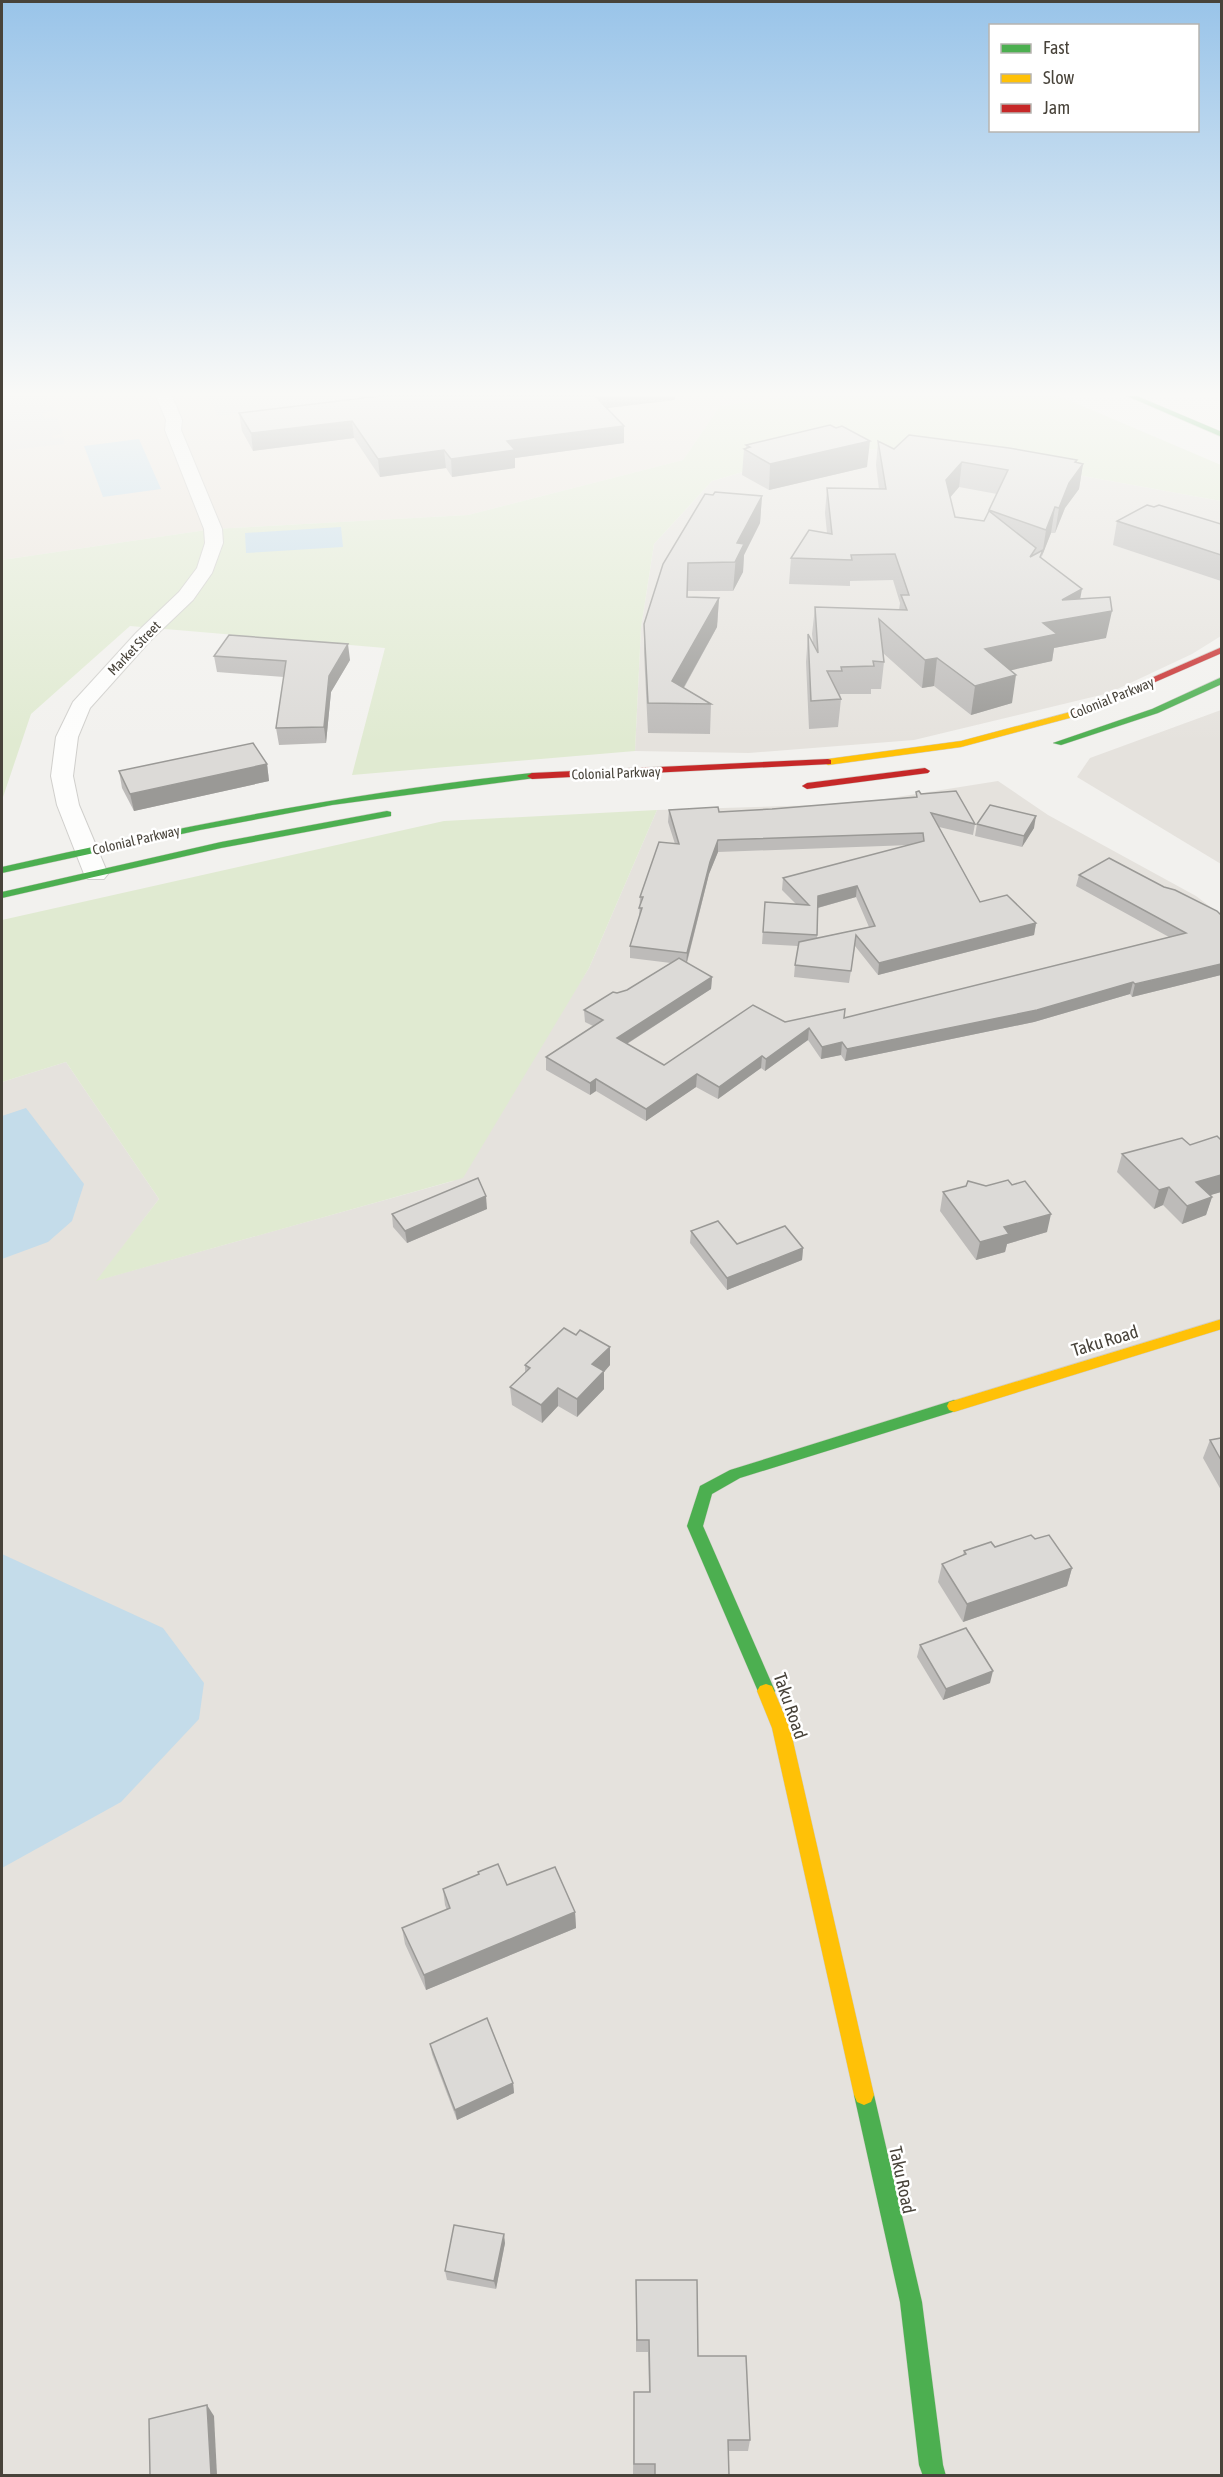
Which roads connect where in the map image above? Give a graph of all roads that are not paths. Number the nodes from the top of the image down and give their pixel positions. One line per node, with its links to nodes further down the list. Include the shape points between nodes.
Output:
1 (205, 512): 10 (street, Market Street, via 213,529 214,543 206,569 186,596 80,706 67,737 62,776)
2 (1221, 650): 4 (street, Colonial Parkway, via 1096,708)
3 (1221, 680): 5 (street, Colonial Parkway, via 1155,711)
4 (975, 741): 6 (street); 10 (street, Colonial Parkway, via 816,763 534,776 390,790 291,806)
5 (1040, 748)
6 (991, 752)
7 (944, 769): 8 (street)
8 (796, 787)
9 (396, 812): 12 (street, Colonial Parkway, via 311,826)
10 (85, 851): 11 (street, Colonial Parkway); 12 (street, Market Street)
11 (2, 870)
12 (96, 874): 13 (street, Colonial Parkway)
13 (2, 895)
14 (1221, 1324): 15 (street, Taku Road, via 735,1474 705,1490 695,1526 781,1728 911,2302)
15 (935, 2475)

